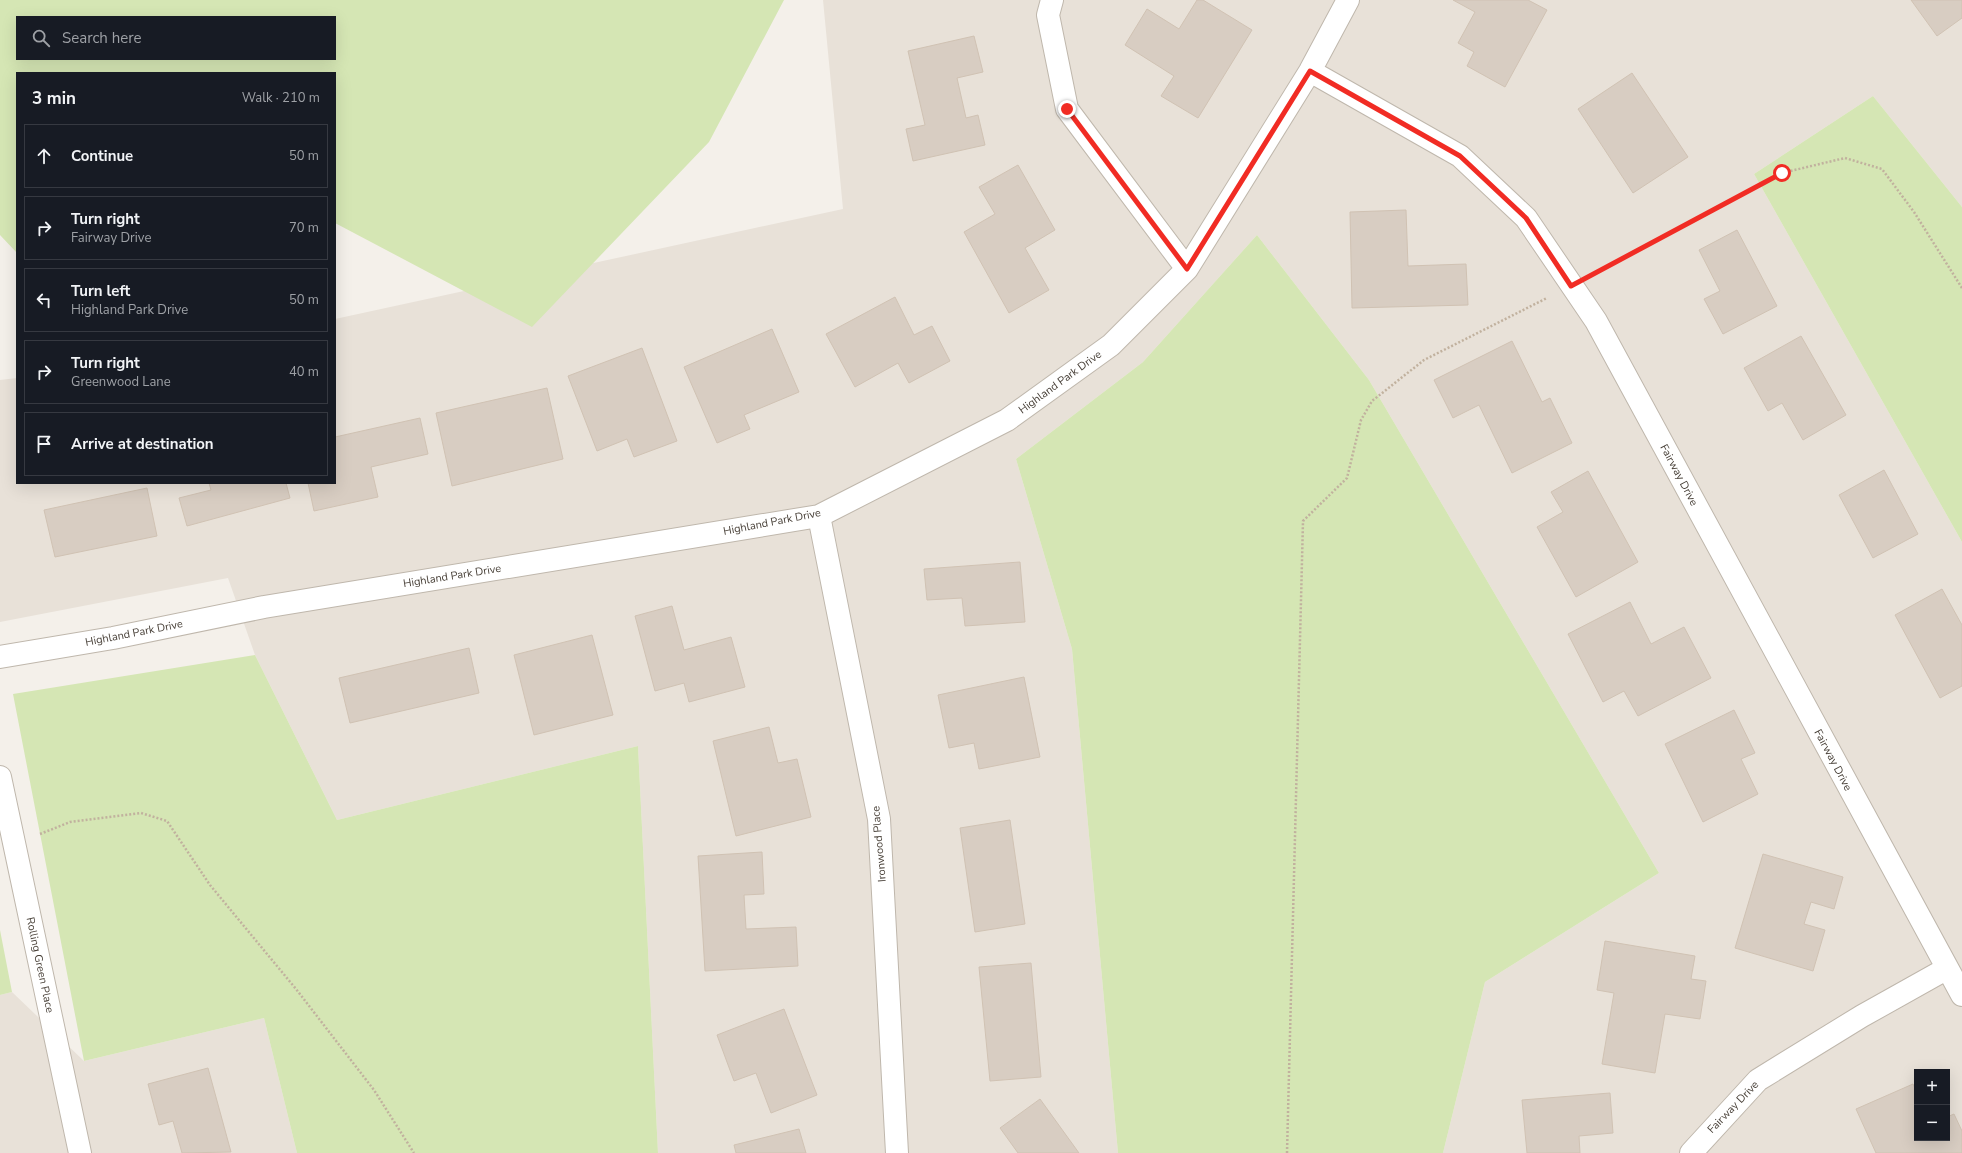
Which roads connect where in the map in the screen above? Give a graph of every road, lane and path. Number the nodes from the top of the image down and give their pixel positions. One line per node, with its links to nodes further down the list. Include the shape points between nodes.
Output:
1 (1052, 0): 4 (street, via 1048,15 1067,109)
2 (1348, 0): 3 (street, Highland Park Drive)
3 (1310, 71): 4 (street, Highland Park Drive); 5 (street, Fairway Drive, via 1460,156 1526,218)
4 (1187, 269): 7 (street, Highland Park Drive, via 1111,345 1007,420)
5 (1571, 286): 6 (path, via 1782,173 1845,158 1882,168 1914,212); 11 (street, Fairway Drive, via 1596,321); 16 (path, via 1424,360 1372,401 1361,420 1347,478 1303,521)
6 (1962, 288)
7 (819, 516): 8 (street, Highland Park Drive, via 264,607 113,638); 15 (street, Ironwood Place, via 879,818)
8 (0, 657)
9 (0, 777): 10 (street, Rolling Green Place)
10 (14, 843): 13 (street, Rolling Green Place); 14 (path, via 70,822 141,813 167,821 210,885 296,989 374,1090)
11 (1946, 969): 12 (street, Fairway Drive); 17 (street, Fairway Drive, via 1862,1016 1758,1080)
12 (1962, 995)
13 (80, 1153)
14 (414, 1153)
15 (897, 1153)
16 (1287, 1153)
17 (1691, 1153)

